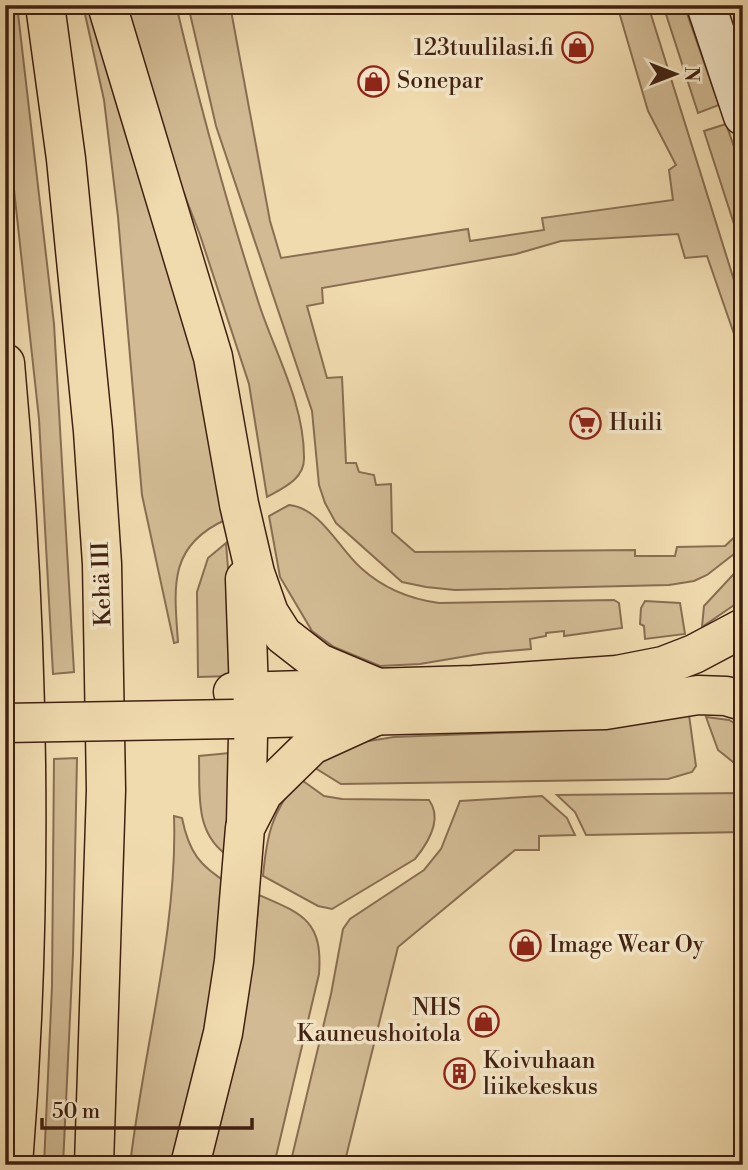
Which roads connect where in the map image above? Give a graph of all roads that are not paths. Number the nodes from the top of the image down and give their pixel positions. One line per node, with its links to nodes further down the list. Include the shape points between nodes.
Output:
1 (45, 5): 15 (highway, Kehä III, via 69,186 102,564 106,790)
2 (107, 5): 6 (highway, via 213,357)
3 (706, 5): 4 (street)
4 (743, 116)
5 (5, 363): 14 (highway, via 15,475 25,812)
6 (239, 504): 9 (highway, via 255,573 269,613 283,635); 11 (highway)
7 (743, 628): 9 (highway, via 663,666 617,675 473,685)
8 (5, 696): 11 (highway)
9 (377, 701): 10 (highway, via 605,710 698,695); 11 (highway); 13 (highway, via 312,745 264,793)
10 (743, 701)
11 (241, 706): 12 (highway, bridge); 13 (highway)
12 (5, 723)
13 (245, 828): 16 (highway, via 223,1033)
14 (13, 1165)
15 (94, 1165)
16 (190, 1165)

